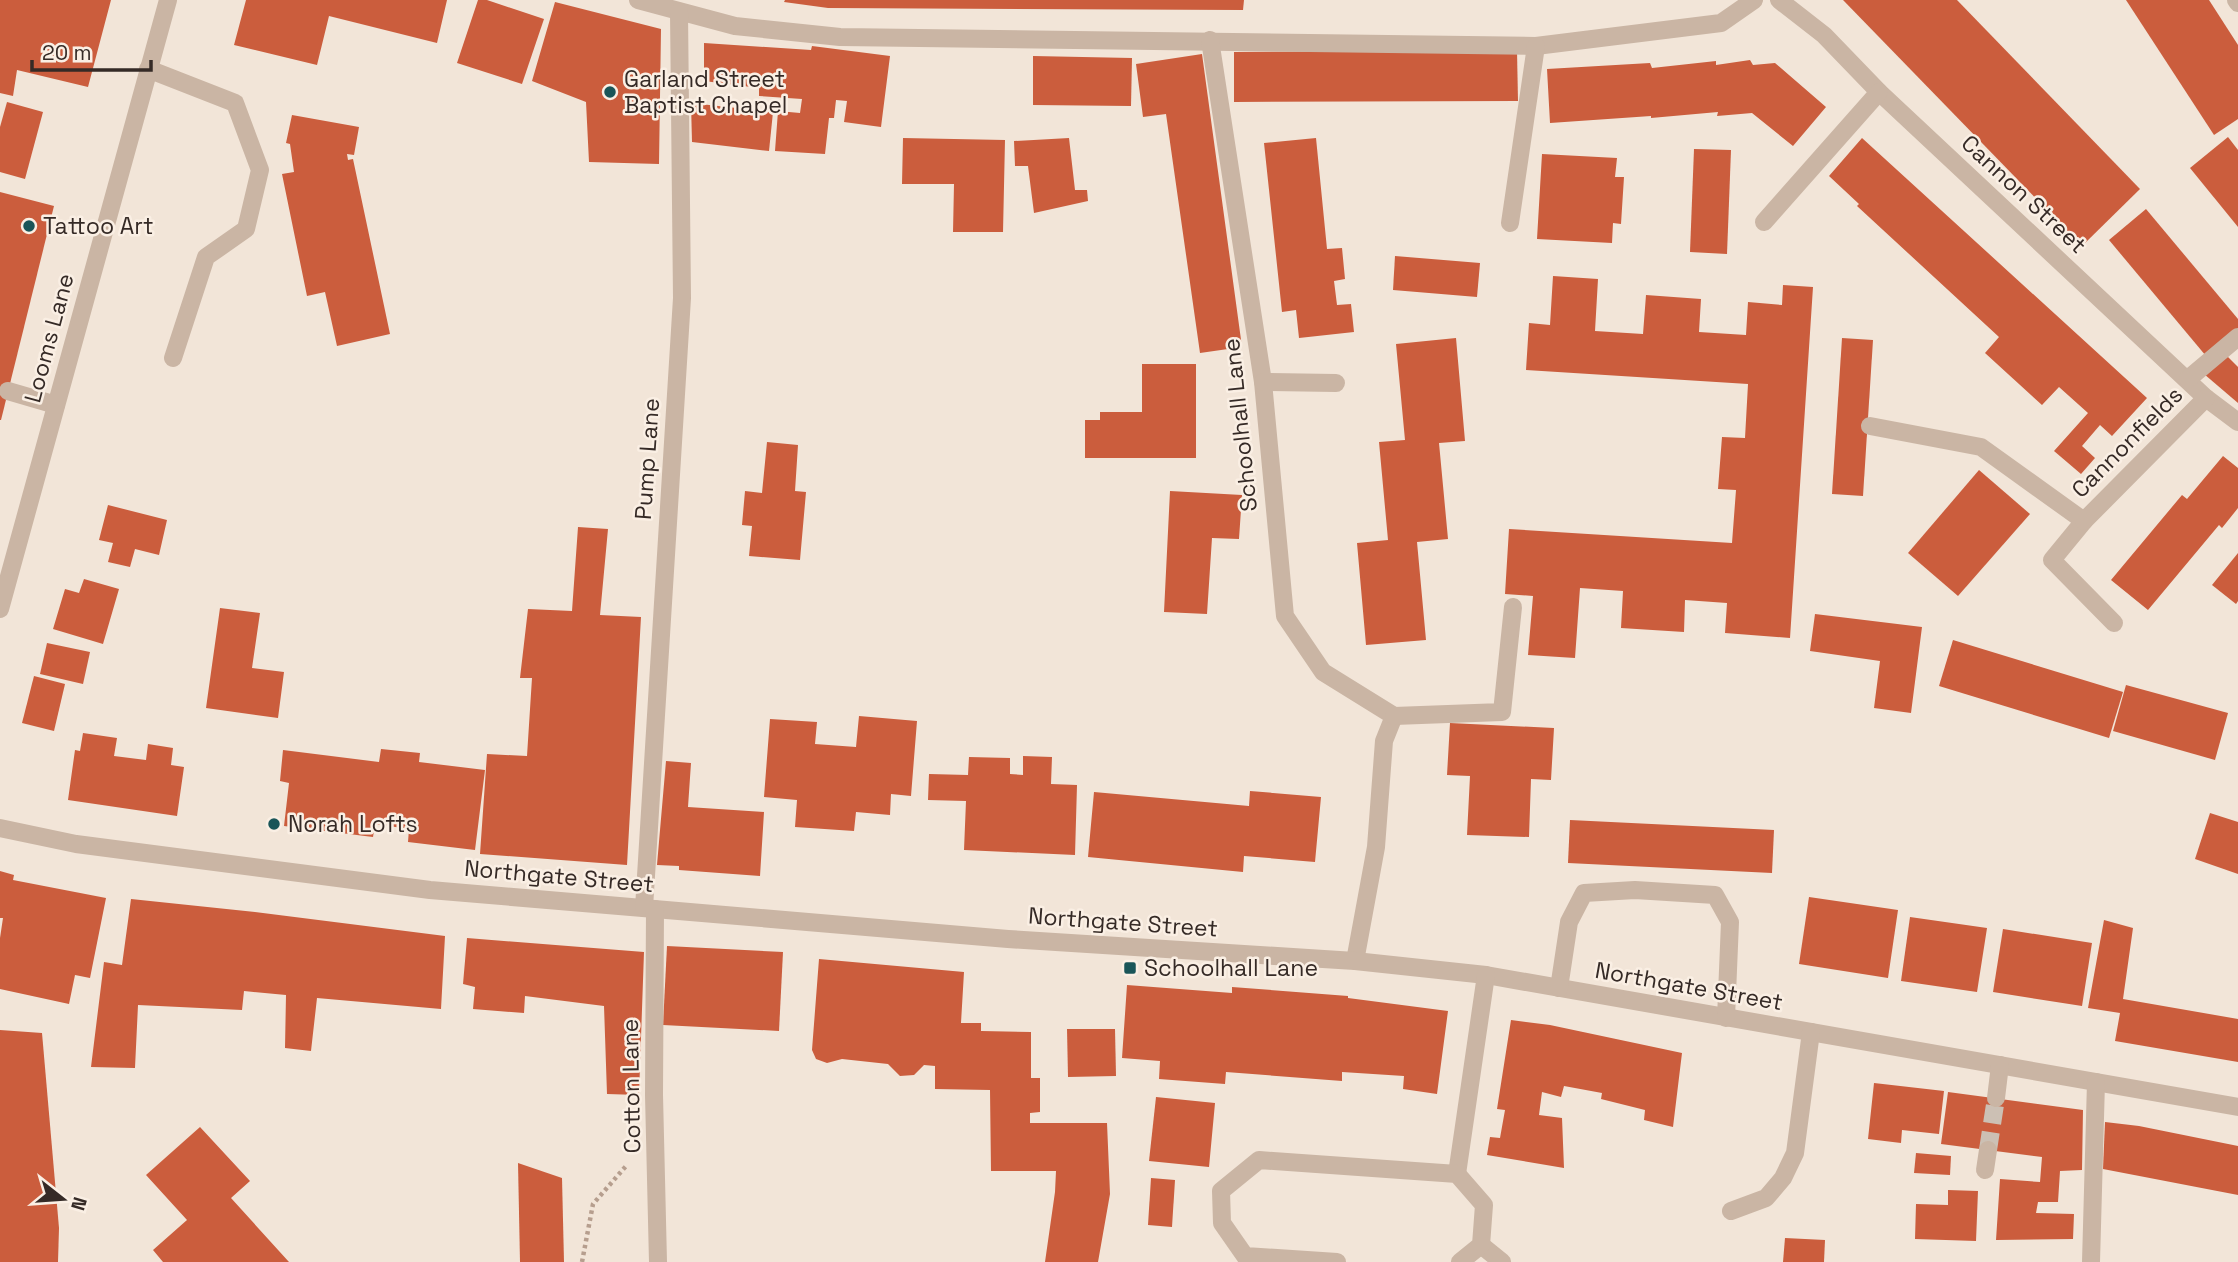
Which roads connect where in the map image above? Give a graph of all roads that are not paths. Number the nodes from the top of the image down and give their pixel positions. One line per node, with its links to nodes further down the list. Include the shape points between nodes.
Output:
1 (168, 0): 8 (street, Looms Lane)
2 (638, 0): 5 (street)
3 (1754, 0): 7 (street, via 1721,23)
4 (1779, 0): 9 (street, Cannon Street, via 1824,35)
5 (679, 12): 6 (street, via 735,26 840,37); 28 (street, Pump Lane, via 682,298)
6 (1210, 40): 7 (street); 15 (street, Schoolhall Lane)
7 (1536, 46): 11 (street)
8 (148, 69): 13 (street, via 235,103 260,170 246,229 206,257); 19 (street, Looms Lane)
9 (1879, 92): 10 (street); 14 (street, Cannon Street)
10 (1765, 222)
11 (1510, 223)
12 (2238, 337): 14 (street)
13 (173, 358)
14 (2188, 379): 18 (street, Cannon Street)
15 (1262, 382): 16 (street); 26 (street, Schoolhall Lane, via 1285,616 1323,672)
16 (1336, 383)
17 (8, 391): 19 (street)
18 (2206, 398): 20 (street, Cannon Street); 22 (street, Cannonfields)
19 (56, 404): 24 (street, Looms Lane)
20 (2238, 422)
21 (1870, 426): 22 (street, Cannonfields, via 1981,447)
22 (2084, 521): 25 (street, Cannonfields, via 2052,560)
23 (1513, 607): 26 (street, via 1502,712)
24 (0, 609)
25 (2114, 623)
26 (1394, 716): 29 (street, via 1384,741 1376,847)
27 (0, 828): 28 (street, Northgate Street, via 76,844 430,890)
28 (650, 909): 29 (street, Northgate Street, via 1008,939); 43 (street, Cotton Lane)
29 (1355, 961): 30 (street, Northgate Street)
30 (1486, 975): 31 (street, Northgate Street); 40 (street)
31 (1559, 988): 32 (street, Northgate Street); 32 (street, via 1569,922 1584,893 1635,890 1715,895 1730,922)
32 (1726, 1017): 33 (street, Northgate Street)
33 (1811, 1032): 34 (street, Northgate Street); 41 (street, via 1795,1153 1766,1198)
34 (2000, 1065): 35 (street, Northgate Street); 36 (street)
35 (2096, 1082): 37 (street, Northgate Street); 47 (street)
36 (1996, 1098)
37 (2238, 1107)
38 (1988, 1150): 39 (street)
39 (1985, 1170)
40 (1457, 1174): 42 (street, via 1484,1205); 44 (street, via 1259,1160 1221,1191 1222,1223 1245,1256)
41 (1731, 1211)
42 (1481, 1245): 45 (street); 46 (street)
43 (658, 1262)
44 (1337, 1262)
45 (1460, 1262)
46 (1502, 1262)
47 (2091, 1262)

